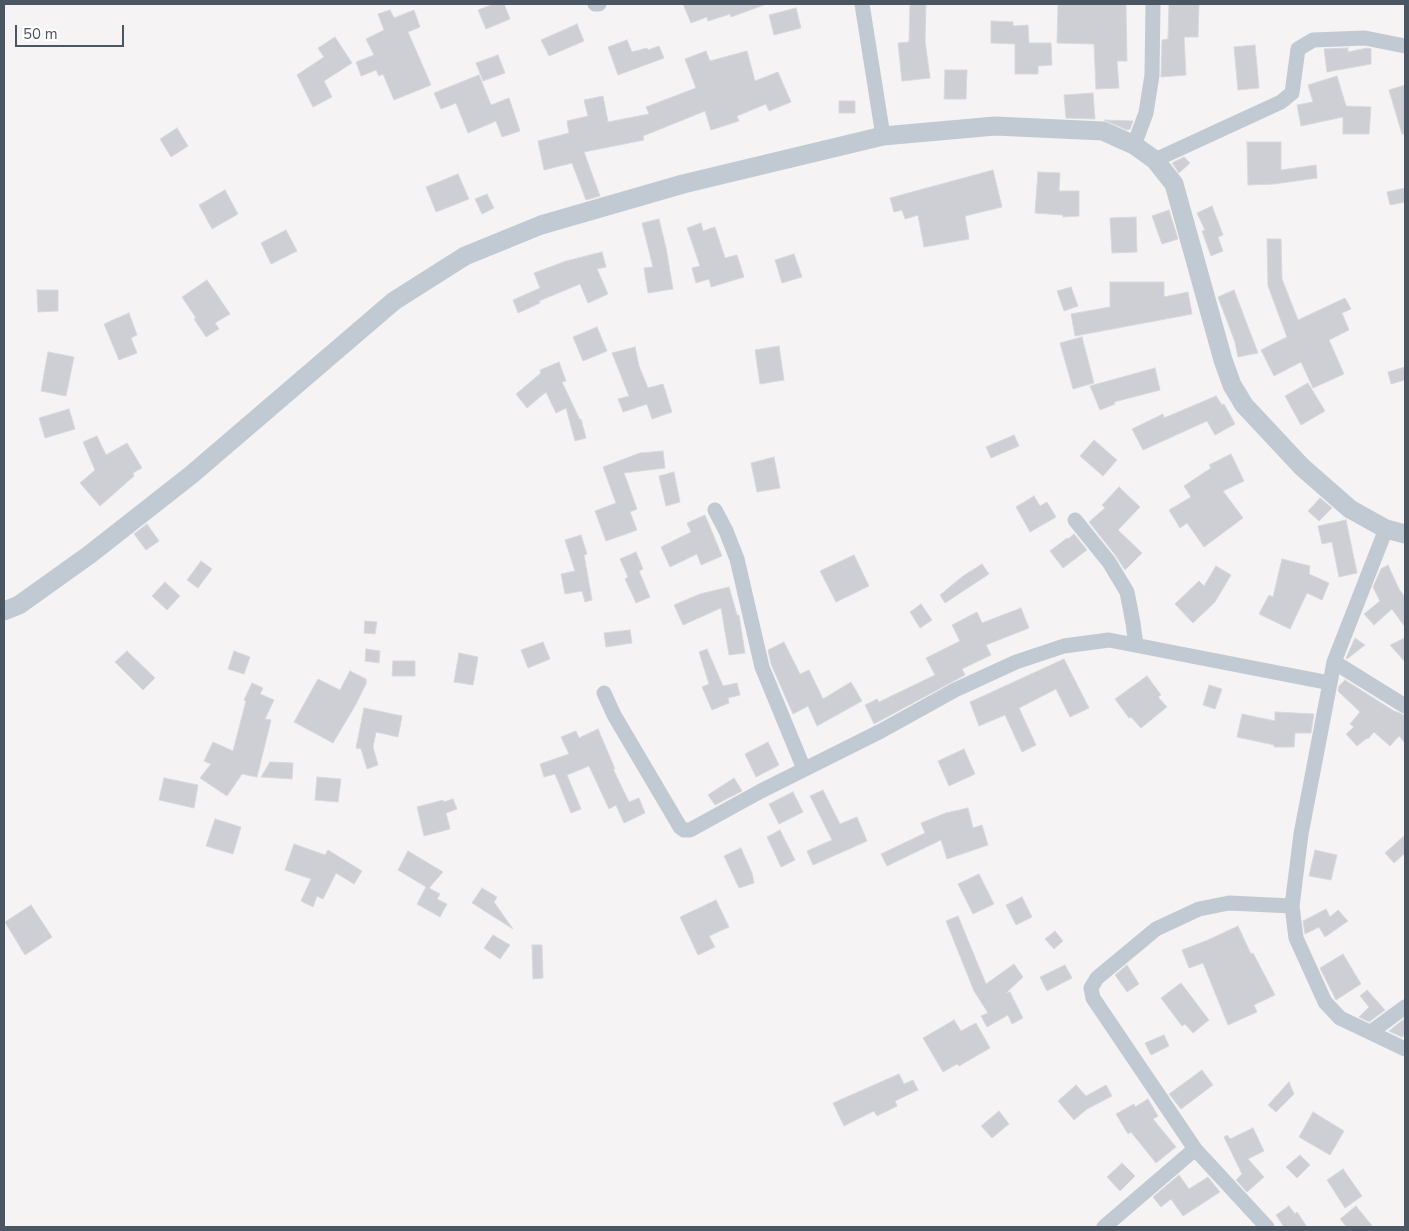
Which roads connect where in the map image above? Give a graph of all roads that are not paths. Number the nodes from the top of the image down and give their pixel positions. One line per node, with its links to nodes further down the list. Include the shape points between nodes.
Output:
1 (596, 4): 2 (street)
2 (599, 4)
3 (862, 4): 6 (street)
4 (1153, 4): 7 (street, via 1152,75 1146,113)
5 (1405, 46): 8 (street, via 1365,38 1313,40 1298,49 1292,93 1281,102)
6 (883, 136): 7 (street, via 995,126 1103,131); 13 (street, via 683,184 541,225 464,256 394,301 191,475 89,555 19,605)
7 (1134, 145): 8 (street)
8 (1155, 160): 11 (street, via 1174,184 1223,360 1244,405 1280,445 1350,509)
9 (715, 510): 19 (street, via 737,559 762,667)
10 (1075, 520): 14 (street, via 1109,562 1127,592)
11 (1386, 529): 12 (street); 15 (street)
12 (1405, 534)
13 (4, 611)
14 (1136, 645): 16 (street); 19 (street, via 1109,640 1064,646 1016,662)
15 (1334, 662): 16 (street); 18 (street)
16 (1330, 683): 20 (street, via 1301,834)
17 (604, 693): 19 (street, via 684,830 690,830)
18 (1405, 706)
19 (804, 769)
20 (1292, 906): 22 (street, via 1296,938 1325,1002 1340,1018); 24 (street, via 1229,903 1199,909 1156,928 1097,978 1091,988 1093,998)
21 (1405, 1007): 22 (street)
22 (1371, 1032): 23 (street)
23 (1405, 1048)
24 (1195, 1149): 25 (street); 26 (street)
25 (1104, 1227)
26 (1267, 1227)

